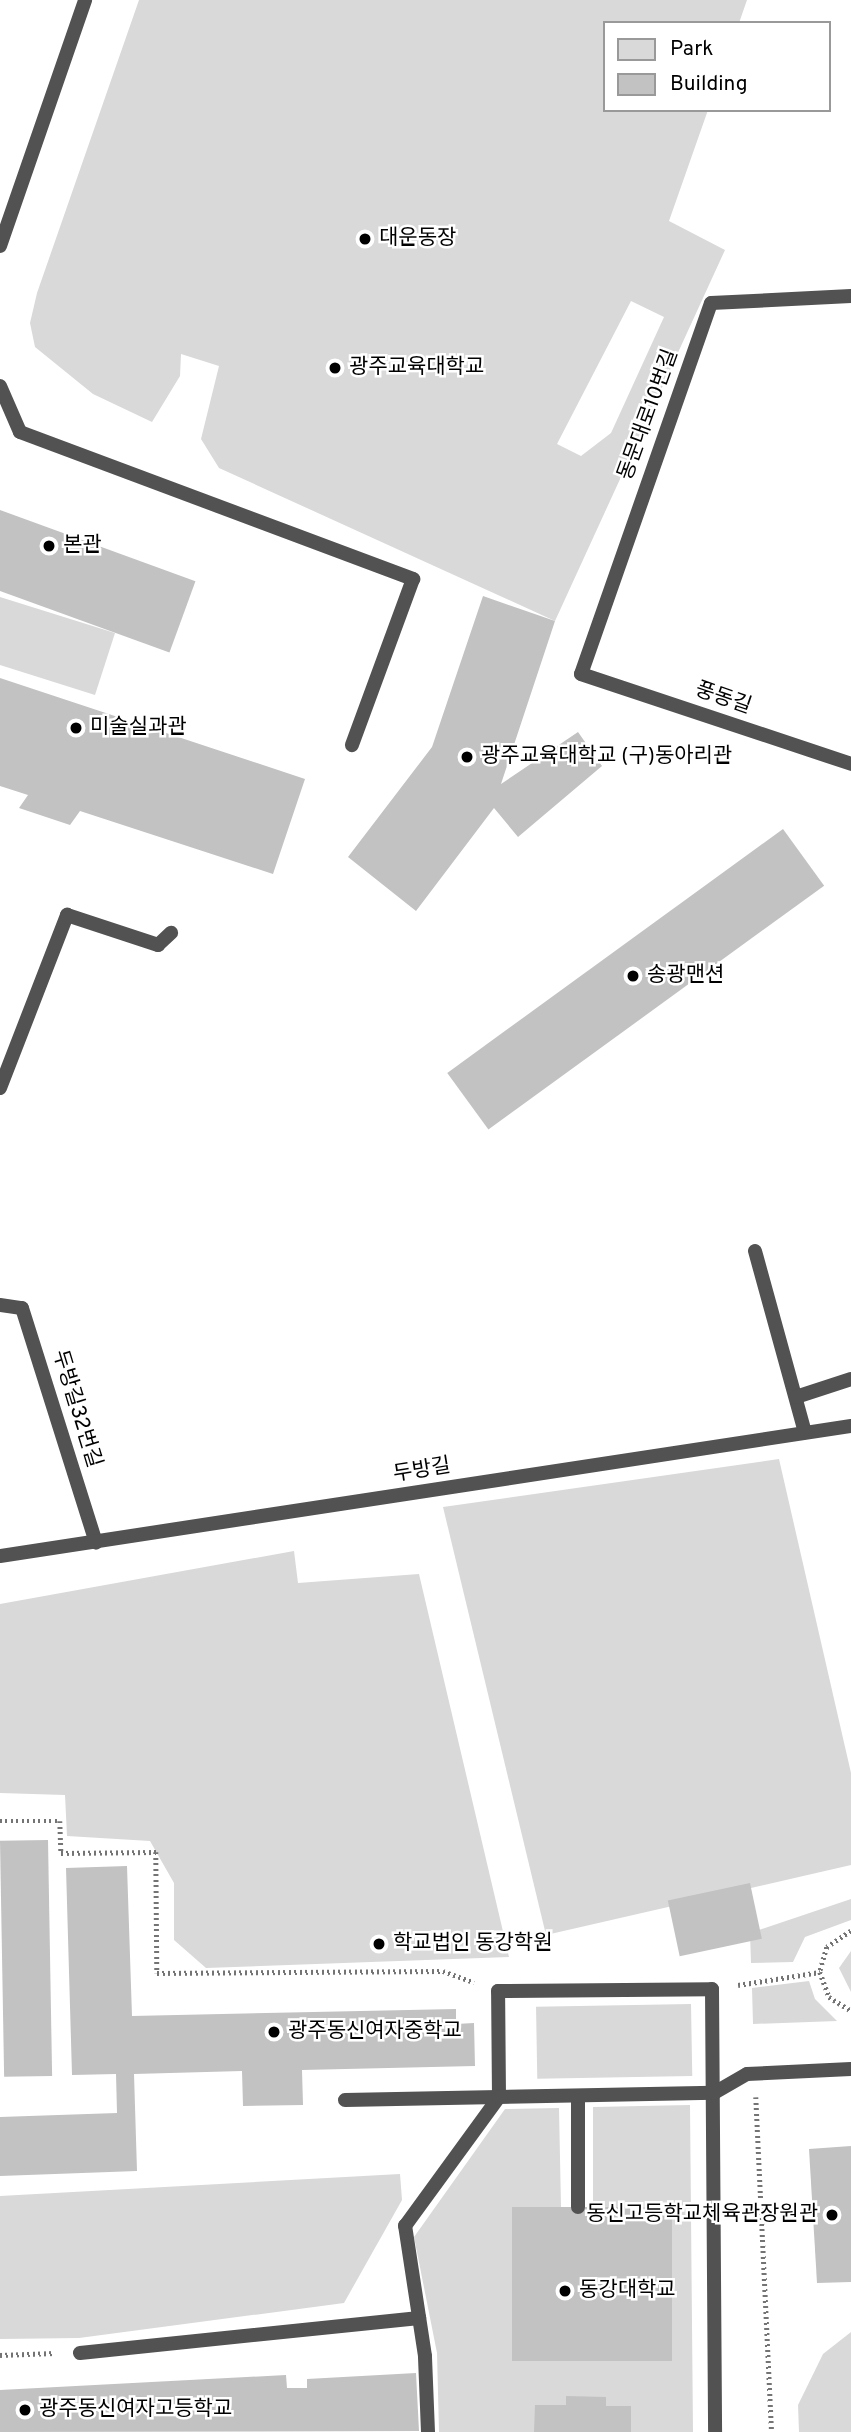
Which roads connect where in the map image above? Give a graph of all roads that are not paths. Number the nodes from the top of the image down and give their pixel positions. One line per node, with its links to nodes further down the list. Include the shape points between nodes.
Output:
1 (85, 0): 2 (lane)
2 (0, 246)
3 (851, 296): 5 (lane, 동문대로10번길, via 711,303)
4 (0, 386): 6 (lane, via 20,432 413,579)
5 (581, 674): 7 (lane, 풍동길)
6 (352, 744)
7 (851, 764)
8 (170, 933): 9 (lane, via 158,945 67,915)
9 (0, 1088)
10 (755, 1251): 13 (lane)
11 (0, 1305): 16 (lane, 두방길32번길, via 22,1308)
12 (851, 1379): 13 (lane)
13 (796, 1398): 15 (lane)
14 (851, 1426): 15 (lane, 두방길)
15 (805, 1432): 16 (lane, 두방길)
16 (96, 1544): 17 (lane, 두방길)
17 (0, 1556)
18 (851, 2069): 19 (lane, via 755,2074)
19 (714, 2093): 20 (lane); 21 (lane, via 712,1989 498,1991); 27 (lane)
20 (578, 2096): 21 (lane); 23 (lane)
21 (499, 2097): 22 (lane); 24 (lane, via 405,2226)
22 (345, 2100)
23 (578, 2207)
24 (419, 2318): 25 (lane); 26 (lane)
25 (80, 2353)
26 (428, 2432)
27 (715, 2432)

